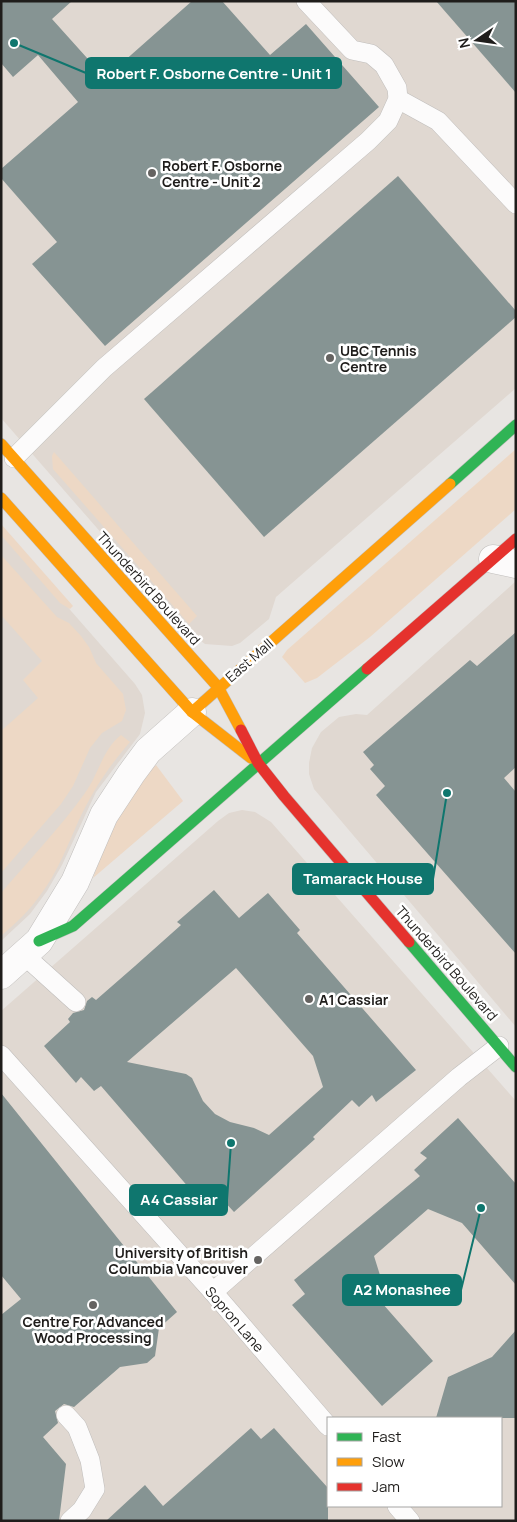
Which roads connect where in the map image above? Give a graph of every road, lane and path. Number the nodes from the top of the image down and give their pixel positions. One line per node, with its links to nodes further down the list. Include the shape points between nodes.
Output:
1 (306, 1): 2 (lane, via 352,50 371,54 384,64 397,88)
2 (398, 99): 3 (lane, via 438,120); 6 (lane, via 388,121 368,141 104,368)
3 (516, 204)
4 (516, 425): 10 (street, East Mall)
5 (1, 444): 6 (street, Thunderbird Boulevard)
6 (14, 458): 10 (street, Thunderbird Boulevard)
7 (1, 498): 11 (street, Thunderbird Boulevard)
8 (516, 539): 9 (street, East Mall)
9 (504, 561): 12 (street, East Mall)
10 (218, 687): 11 (street, East Mall); 12 (street, Thunderbird Boulevard)
11 (192, 712): 12 (street, Thunderbird Boulevard); 13 (street, East Mall, via 148,751 109,807 75,882)
12 (258, 764): 13 (street, East Mall, via 73,926); 16 (street, Thunderbird Boulevard)
13 (32, 948): 14 (street, East Mall); 15 (lane)
14 (1, 975)
15 (76, 1002)
16 (498, 1046): 18 (street, Thunderbird Boulevard); 19 (lane)
17 (1, 1055): 19 (lane, Sopron Lane)
18 (516, 1067)
19 (213, 1292): 21 (lane, Sopron Lane)
20 (66, 1415): 23 (lane, via 77,1427 90,1460 95,1489 82,1510)
21 (327, 1425)
22 (398, 1507): 24 (lane)
23 (70, 1521)
24 (410, 1521)

